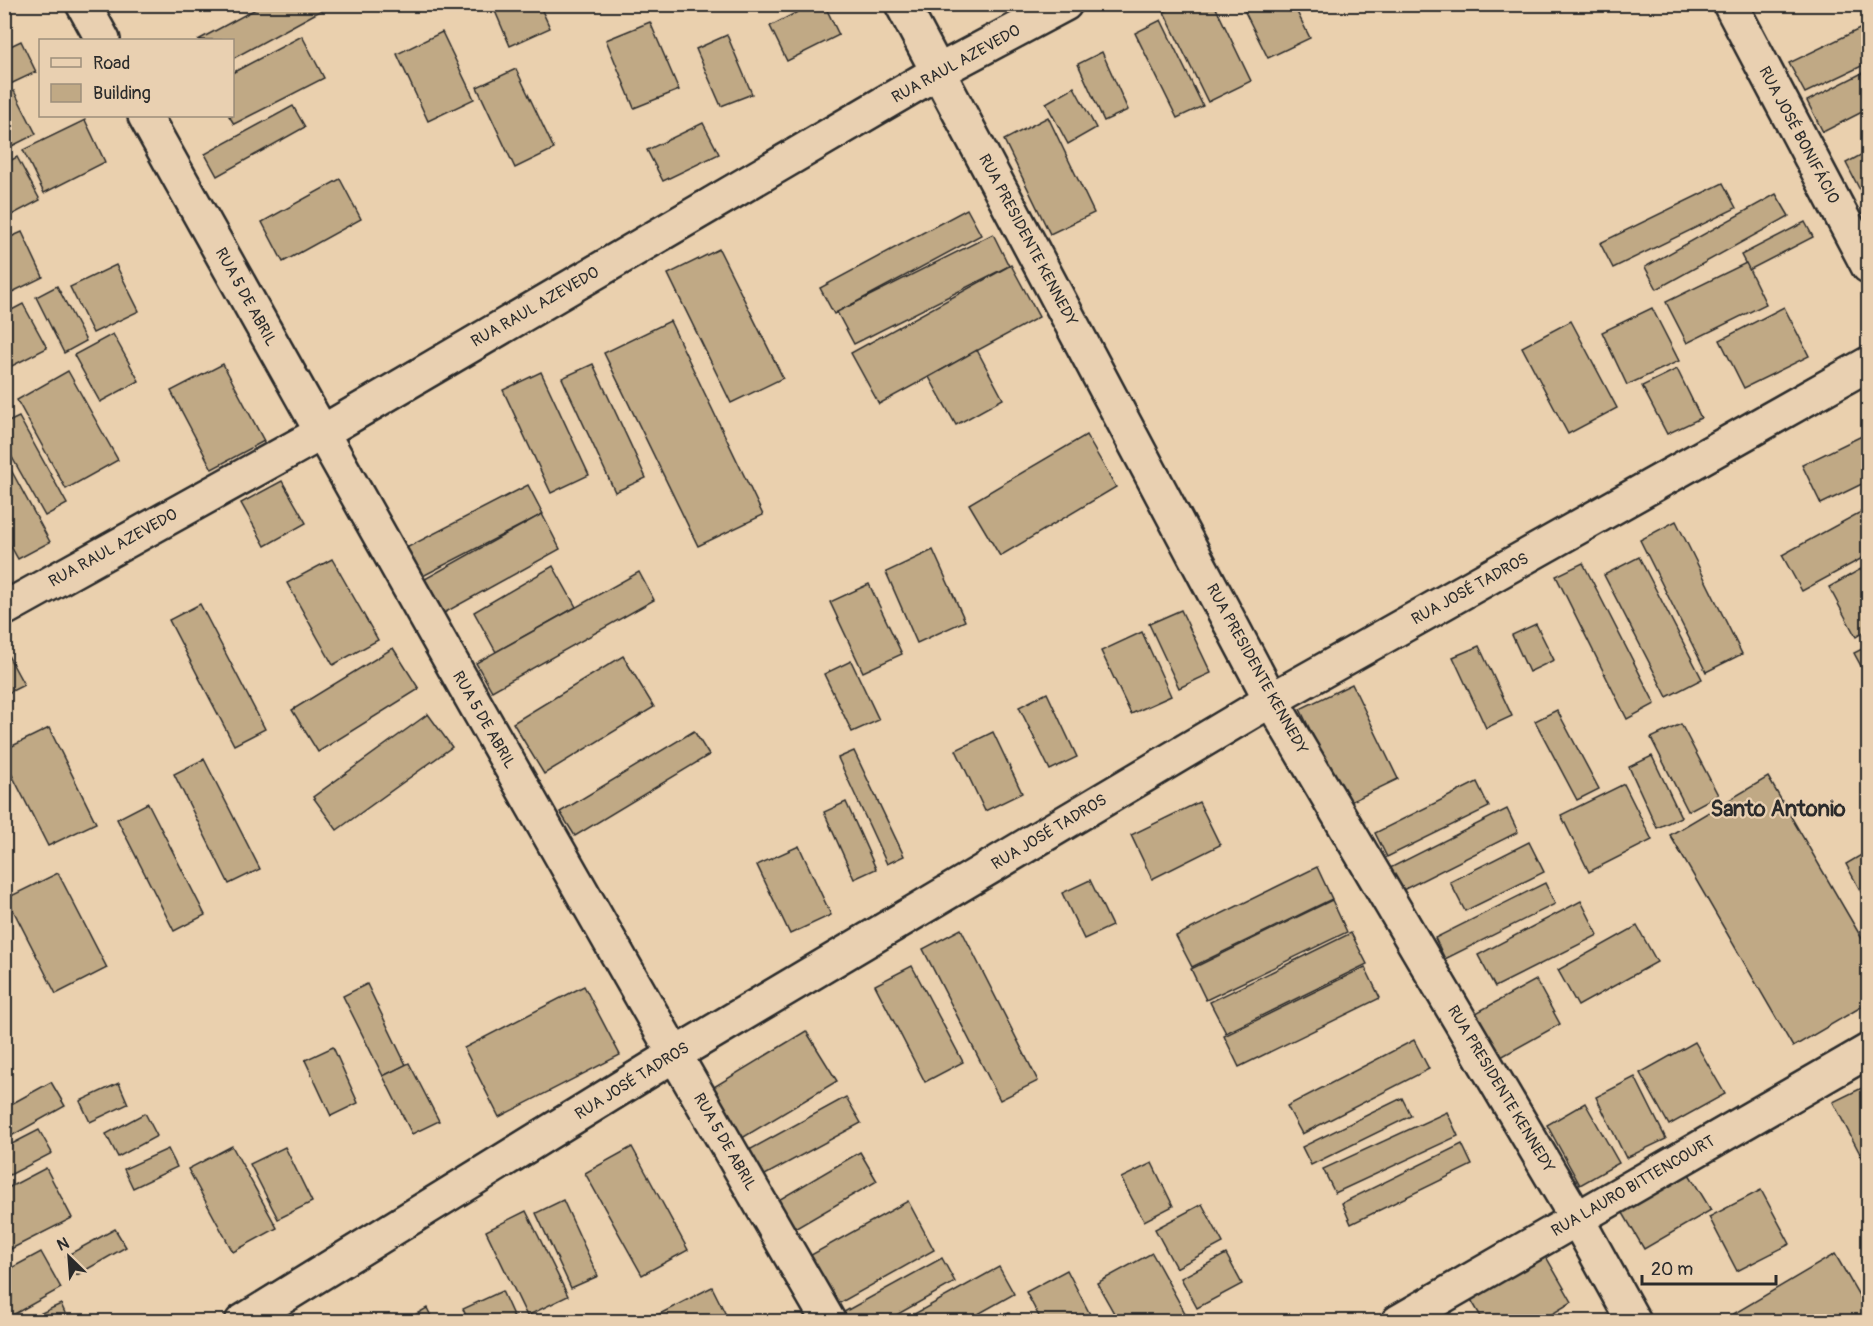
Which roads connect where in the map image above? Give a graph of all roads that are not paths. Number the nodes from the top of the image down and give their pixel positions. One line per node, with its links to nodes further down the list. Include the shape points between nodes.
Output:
1 (83, 4): 5 (street)
2 (902, 4): 6 (street, RUA PRESIDENTE KENNEDY)
3 (1065, 4): 6 (street, RUA RAUL AZEVEDO)
4 (1730, 4): 8 (street, RUA JOSÉ BONIFÁCIO)
5 (103, 39)
6 (939, 71): 10 (street, RUA RAUL AZEVEDO); 12 (street, RUA PRESIDENTE KENNEDY)
7 (146, 117): 10 (street, RUA 5 DE ABRIL)
8 (1869, 266)
9 (1869, 364): 12 (street, RUA JOSÉ TADROS)
10 (321, 433): 11 (street, RUA RAUL AZEVEDO); 14 (street, RUA 5 DE ABRIL)
11 (4, 609)
12 (1271, 700): 14 (street, RUA JOSÉ TADROS); 15 (street, RUA PRESIDENTE KENNEDY)
13 (1869, 1051): 15 (street, RUA LAURO BITTENCOURT)
14 (674, 1055): 16 (street, RUA JOSÉ TADROS); 17 (street, RUA 5 DE ABRIL)
15 (1577, 1219): 18 (street, RUA LAURO BITTENCOURT); 19 (street, RUA PRESIDENTE KENNEDY)
16 (242, 1322)
17 (829, 1322)
18 (1398, 1322)
19 (1634, 1322)

